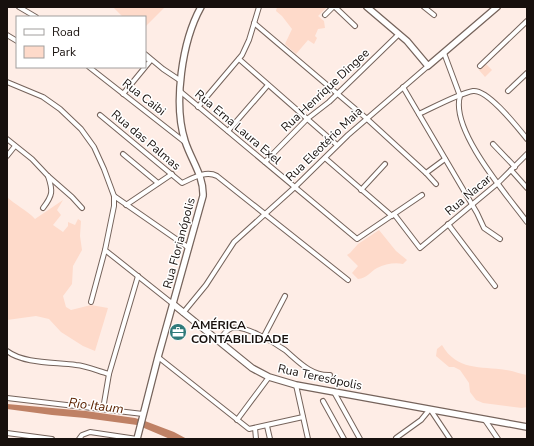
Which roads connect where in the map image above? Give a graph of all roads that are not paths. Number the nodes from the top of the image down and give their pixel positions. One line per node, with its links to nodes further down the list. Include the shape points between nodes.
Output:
1 (19, 7): 10 (street)
2 (201, 7): 28 (main road, Rua Florianópolis, via 188,37)
3 (259, 7): 12 (street)
4 (334, 7): 8 (street); 13 (street)
5 (367, 7): 14 (main road)
6 (424, 7): 9 (street)
7 (496, 7): 17 (main road, Rua Eleotério Maia)
8 (325, 15)
9 (434, 15)
10 (34, 16)
11 (527, 21): 24 (street)
12 (254, 23): 20 (street, via 245,50); 35 (street)
13 (355, 26)
14 (399, 34): 23 (main road); 35 (street, Rua Henrique Dingee)
15 (7, 35): 16 (street)
16 (16, 40)
17 (444, 53): 23 (main road, Rua Eleotério Maia); 36 (street)
18 (146, 55): 21 (street)
19 (146, 58): 21 (street)
20 (239, 59): 30 (street); 37 (street)
21 (151, 60): 22 (street); 28 (street)
22 (146, 66)
23 (428, 66): 31 (street, Rua Eleotério Maia)
24 (480, 66)
25 (91, 68): 34 (street, Rua Caibi)
26 (144, 68): 34 (street)
27 (527, 73): 32 (street)
28 (181, 81): 33 (main road, Rua Florianópolis)
29 (7, 82): 68 (street, via 50,102 81,129 99,156)
30 (268, 85): 41 (street); 42 (street)
31 (403, 87): 38 (street); 40 (street, Rua Eleotério Maia)
32 (508, 91)
33 (181, 92): 37 (street, Rua Erna Laura Exel); 45 (main road, Rua Florianópolis, via 181,122)
34 (123, 94): 45 (street, Rua Caibi)
35 (337, 94): 40 (street); 41 (street, Rua Henrique Dingee)
36 (460, 96): 38 (street); 44 (street, via 472,91 483,94 506,114); 61 (street, via 459,113 468,137)
37 (198, 107): 42 (street, Rua Erna Laura Exel)
38 (419, 114): 53 (street)
39 (100, 115): 58 (street, Rua das Palmas)
40 (366, 118): 47 (street, Rua Eleotério Maia); 57 (street)
41 (307, 119): 47 (street); 54 (street, Rua Henrique Dingee)
42 (228, 131): 54 (street, Rua Erna Laura Exel)
43 (7, 139): 48 (street)
44 (527, 139)
45 (186, 144): 59 (main road, Rua Florianópolis)
46 (493, 144): 56 (street)
47 (337, 145): 52 (street, Rua Eleotério Maia)
48 (15, 146): 51 (street); 60 (street)
49 (123, 154): 62 (street)
50 (527, 154): 56 (street, Rua Nacar)
51 (7, 156)
52 (324, 158): 64 (street, Rua Eleotério Maia); 66 (street)
53 (445, 159): 57 (street); 70 (street)
54 (265, 162): 64 (street, Rua Erna Laura Exel)
55 (385, 164): 66 (street)
56 (513, 168): 61 (street, Rua Nacar); 65 (street)
57 (426, 173): 63 (street)
58 (172, 174): 59 (street, Rua das Palmas, via 182,183); 62 (street)
59 (200, 175): 73 (street, via 217,176); 78 (main road, Rua Florianópolis, via 203,196)
60 (48, 176): 71 (street, via 52,195); 72 (street)
61 (498, 183): 70 (street, Rua Nacar); 75 (street)
62 (158, 184): 69 (street)
63 (436, 184)
64 (295, 187): 73 (street, Rua Eleotério Maia); 74 (street, Rua Erna Laura Exel, via 357,239)
65 (527, 188)
66 (361, 190): 74 (street)
67 (422, 195): 74 (street)
68 (114, 196): 69 (street); 79 (street)
69 (126, 205): 78 (street)
70 (472, 205): 76 (street, Rua Nacar); 77 (street, via 484,228)
71 (43, 208)
72 (82, 208)
73 (266, 214): 81 (street); 86 (street, Rua Eleotério Maia, via 234,242 206,285)
74 (393, 215): 76 (street, Rua Nacar, via 420,248)
75 (527, 222)
76 (448, 224): 82 (street)
77 (500, 239)
78 (189, 248): 85 (main road, Rua Florianópolis)
79 (105, 250): 80 (street, Rua Teresópolis); 84 (street)
80 (138, 276): 85 (street, Rua Teresópolis); 91 (street)
81 (348, 280)
82 (495, 286)
83 (285, 296): 87 (street)
84 (91, 302)
85 (173, 304): 86 (main road, Rua Teresópolis); 90 (main road, Rua Florianópolis)
86 (183, 313): 88 (main road, Rua Teresópolis)
87 (263, 338): 88 (street, via 249,330 235,328 228,330); 92 (street, via 283,349 310,370)
88 (218, 341): 93 (main road, Rua Teresópolis, via 248,365)
89 (7, 351): 91 (street, via 23,358 76,365)
90 (158, 357): 100 (main road, Rua Florianópolis); 102 (street)
91 (109, 374): 99 (street)
92 (330, 375)
93 (269, 377): 94 (main road, Rua Teresópolis); 102 (street)
94 (296, 385): 95 (main road, Rua Teresópolis); 101 (street)
95 (334, 392): 98 (main road, Rua Teresópolis); 116 (street)
96 (7, 398): 99 (street)
97 (323, 401): 115 (street)
98 (430, 409): 103 (main road, Rua Teresópolis); 108 (street, via 421,420); 117 (street)
99 (103, 410): 100 (street)
100 (143, 417): 111 (main road, Rua Florianópolis)
101 (303, 417): 104 (street); 114 (street)
102 (237, 420): 106 (street, via 249,429)
103 (485, 420): 105 (main road, Rua Teresópolis); 118 (street)
104 (267, 426): 106 (street); 113 (street)
105 (527, 427)
106 (255, 428): 112 (street)
107 (7, 433): 109 (street)
108 (396, 438)
109 (52, 439)
110 (79, 439): 111 (street, via 90,432)
111 (137, 439)
112 (256, 439)
113 (270, 439)
114 (308, 439)
115 (344, 439)
116 (360, 439)
117 (450, 439)
118 (498, 439)

